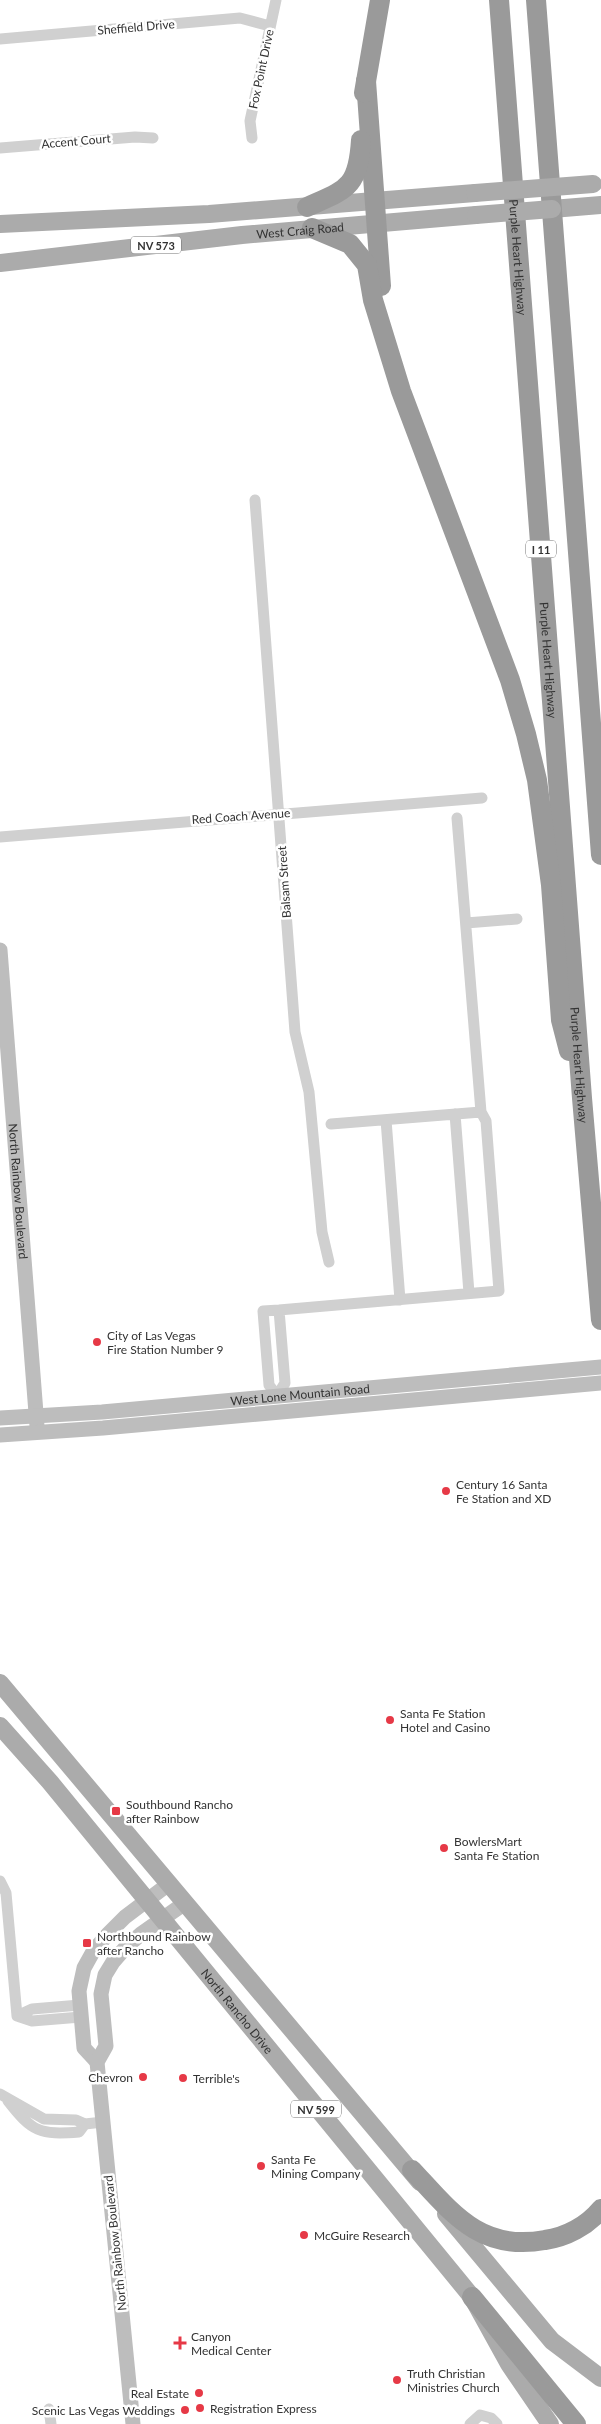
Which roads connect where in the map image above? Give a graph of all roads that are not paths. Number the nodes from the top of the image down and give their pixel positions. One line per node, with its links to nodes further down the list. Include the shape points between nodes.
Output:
1 (276, 0): 5 (street, Fox Point Drive)
2 (380, 0): 7 (highway)
3 (499, 0): 29 (highway, Purple Heart Highway / I 11)
4 (536, 0): 25 (highway)
5 (270, 26): 6 (street, Sheffield Drive, via 240,18); 9 (street, Fox Point Drive, via 250,121)
6 (0, 39)
7 (366, 81): 12 (highway); 14 (highway, via 359,163 352,181 335,196)
8 (153, 138): 10 (street, Accent Court)
9 (252, 138)
10 (0, 148)
11 (597, 184): 12 (main road, West Craig Road, bridge)
12 (375, 201): 14 (main road, West Craig Road); 15 (highway)
13 (597, 205): 15 (main road, West Craig Road / NV 573, bridge)
14 (307, 207): 16 (main road, West Craig Road)
15 (376, 222): 17 (main road, West Craig Road / NV 573); 19 (highway)
16 (0, 224)
17 (312, 228): 18 (main road, West Craig Road / NV 573); 19 (highway, via 350,244 362,257 369,271 373,300)
18 (0, 263)
19 (385, 334): 29 (highway, via 404,400 510,680 526,734 546,836 561,1020)
20 (255, 500): 22 (street, Balsam Street)
21 (482, 798): 22 (street, Red Coach Avenue)
22 (279, 813): 24 (street, Red Coach Avenue); 34 (street, Balsam Street, via 295,1032 309,1092 322,1232)
23 (457, 818): 27 (street)
24 (0, 837)
25 (601, 855)
26 (517, 919): 27 (street)
27 (466, 923): 30 (street)
28 (0, 950): 50 (main road, North Rainbow Boulevard)
29 (582, 1098): 38 (highway, Purple Heart Highway / I 11)
30 (481, 1112): 31 (street); 35 (street, via 486,1121 499,1291)
31 (455, 1114): 32 (street); 35 (street)
32 (386, 1120): 33 (street); 36 (street)
33 (331, 1124)
34 (329, 1262)
35 (470, 1293): 36 (street)
36 (400, 1300): 37 (street)
37 (279, 1310): 41 (street, via 285,1383); 41 (street, via 263,1311 269,1385)
38 (601, 1320)
39 (601, 1366): 41 (main road, West Lone Mountain Road)
40 (601, 1383): 46 (main road, West Lone Mountain Road)
41 (277, 1396): 42 (main road, West Lone Mountain Road); 46 (main road)
42 (244, 1399): 43 (main road, West Lone Mountain Road); 47 (main road)
43 (191, 1404): 44 (main road, West Lone Mountain Road); 49 (main road)
44 (125, 1410): 45 (main road, West Lone Mountain Road); 51 (main road)
45 (102, 1412): 50 (main road, West Lone Mountain Road); 52 (main road)
46 (278, 1412): 47 (main road, West Lone Mountain Road)
47 (245, 1415): 49 (main road, West Lone Mountain Road)
48 (0, 1418): 50 (main road, West Lone Mountain Road)
49 (193, 1420): 51 (main road, West Lone Mountain Road)
50 (37, 1425): 52 (main road, West Lone Mountain Road); 53 (main road, West Lone Mountain Road)
51 (126, 1426): 52 (main road, West Lone Mountain Road)
52 (103, 1428)
53 (0, 1434)
54 (0, 1683): 57 (main road, NV 599)
55 (0, 1726): 58 (main road, North Rancho Drive / NV 599, via 50,1782)
56 (0, 1881): 61 (street, via 6,1893 17,2016 32,2009)
57 (170, 1883): 58 (main road, North Rainbow Boulevard); 59 (main road, NV 599)
58 (146, 1901): 60 (main road, North Rancho Drive / NV 599); 61 (main road, North Rainbow Boulevard, via 120,1922 94,1950 84,1968 79,1991)
59 (185, 1903): 60 (main road, North Rainbow Boulevard); 65 (main road, NV 599)
60 (160, 1920): 62 (main road, North Rainbow Boulevard, via 126,1946 105,1975 101,1994 106,2046); 67 (main road, North Rancho Drive / NV 599)
61 (81, 2012): 62 (main road, North Rainbow Boulevard, via 84,2048)
62 (97, 2062): 64 (main road, North Rainbow Boulevard)
63 (4, 2097): 64 (street, via 37,2130 79,2132 85,2124)
64 (103, 2122): 71 (main road, North Rainbow Boulevard)
65 (412, 2170): 66 (highway, via 456,2218 480,2234 505,2242 530,2243 556,2238 577,2229); 68 (main road, via 552,2341)
66 (601, 2209)
67 (472, 2298): 74 (main road, North Rancho Drive, via 509,2364); 75 (highway)
68 (601, 2378)
69 (49, 2409): 70 (street)
70 (50, 2424)
71 (133, 2424)
72 (470, 2424): 73 (street, via 480,2415)
73 (498, 2424)
74 (550, 2424)
75 (576, 2424)

